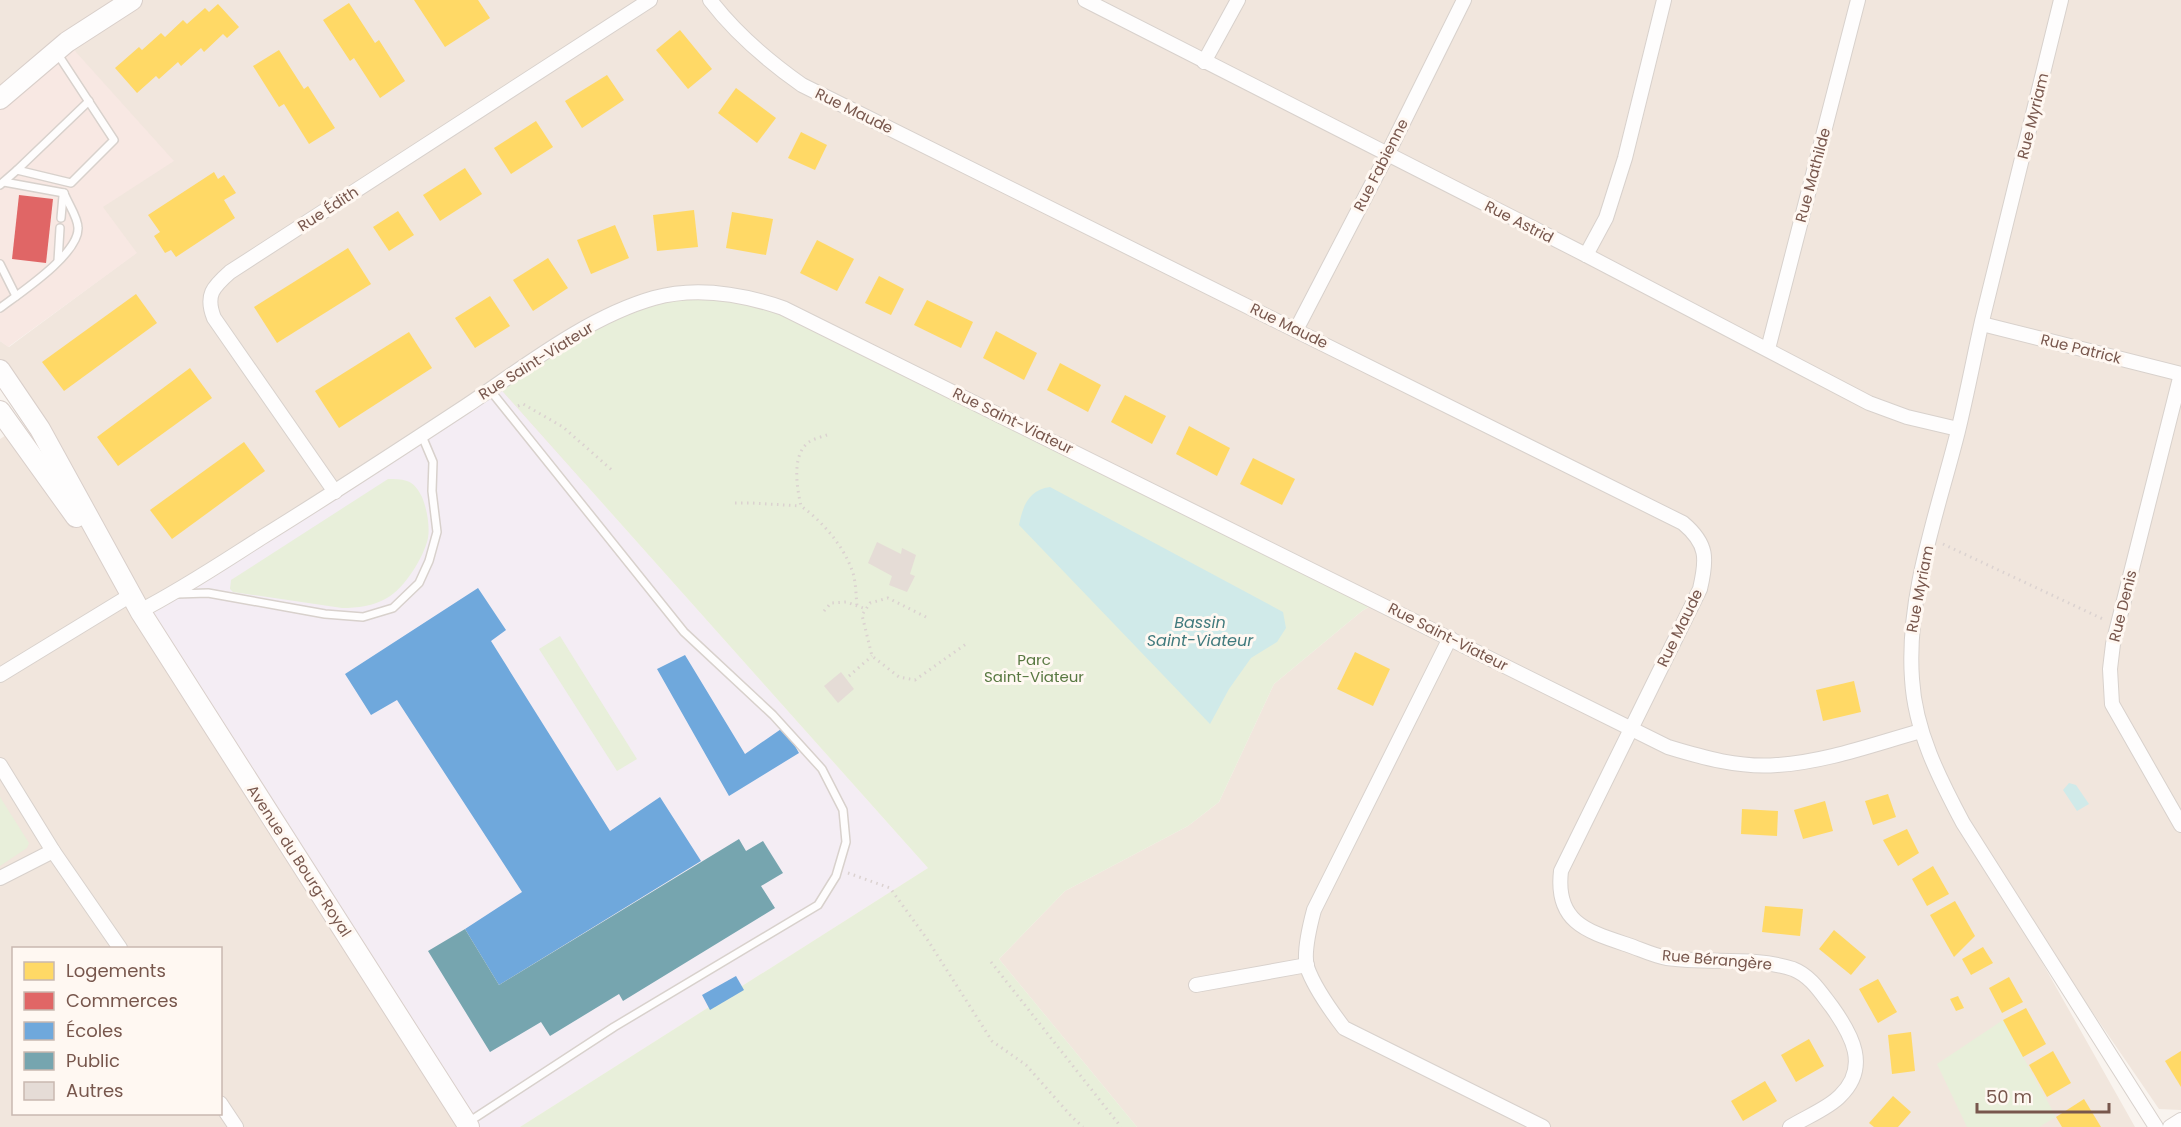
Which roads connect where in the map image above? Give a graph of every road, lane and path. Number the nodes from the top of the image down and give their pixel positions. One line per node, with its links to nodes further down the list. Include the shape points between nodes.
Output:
1 (132, 0): 10 (main road)
2 (650, 0): 37 (street, Rue Édith, via 215,285 210,296 214,318)
3 (710, 0): 26 (street, Rue Maude, via 749,43 802,85)
4 (1085, 0): 11 (street, Rue Astrid)
5 (1238, 0): 11 (street)
6 (1464, 0): 14 (street, Rue Fabienne)
7 (1664, 0): 20 (street, via 1625,158 1606,218)
8 (1858, 0): 27 (street, Rue Mathilde)
9 (2061, 0): 25 (street, Rue Myriam)
10 (55, 51): 12 (main road); 13 (lane)
11 (1204, 62): 14 (street, Rue Astrid)
12 (0, 99)
13 (88, 101): 15 (lane); 15 (lane, via 114,140 71,183)
14 (1387, 155): 20 (street, Rue Astrid); 26 (street, Rue Fabienne)
15 (17, 170): 16 (lane)
16 (2, 183): 17 (lane)
17 (64, 193): 18 (lane); 21 (lane, via 78,225 78,237)
18 (61, 218)
19 (60, 228): 21 (lane)
20 (1586, 255): 27 (street, Rue Astrid)
21 (58, 261): 23 (lane)
22 (0, 264): 23 (lane)
23 (16, 296): 24 (lane)
24 (0, 308)
25 (1982, 324): 29 (street, Rue Patrick); 33 (street, Rue Myriam)
26 (1296, 330): 53 (street, Rue Maude, via 1683,524 1696,535 1704,549 1700,589)
27 (1768, 349): 33 (street, Rue Astrid, via 1869,403)
28 (0, 370): 42 (main road, Avenue du Bourg-Royal, via 40,429)
29 (2181, 374): 47 (street, Rue Denis)
30 (490, 390): 31 (lane); 35 (street, Rue Saint-Viateur); 48 (street, Rue Saint-Viateur, via 572,336 616,312 654,298 703,292 762,301 1016,422)
31 (504, 408): 36 (path, via 524,404 563,427); 58 (lane, via 684,632 773,715 822,769 843,810 846,842)
32 (0, 411): 42 (main road, Avenue du Bourg-Royal)
33 (1958, 429): 40 (street, Rue Myriam)
34 (827, 435): 39 (path, via 808,443 798,460 796,481)
35 (422, 436): 37 (street, Rue Saint-Viateur); 41 (lane, via 433,462 437,532 419,584 393,609 363,617 208,594)
36 (613, 471)
37 (335, 492): 41 (street, Rue Saint-Viateur)
38 (735, 504): 39 (path)
39 (801, 506): 43 (path, via 819,519 840,547 853,573)
40 (1930, 538): 47 (path); 54 (street, Rue Myriam, via 1910,633 1912,681)
41 (171, 594): 42 (street, Rue Saint-Viateur)
42 (135, 603): 51 (street, Rue Saint-Viateur); 66 (main road, Avenue du Bourg-Royal)
43 (857, 606): 44 (path); 45 (path, via 831,603)
44 (866, 609): 46 (path, via 870,603 888,598); 50 (path, via 862,615)
45 (824, 611)
46 (926, 617)
47 (2118, 626): 56 (street, Rue Denis, via 2110,669 2112,704)
48 (1450, 638): 53 (street, Rue Saint-Viateur); 62 (street, via 1314,910 1308,929)
49 (966, 644): 50 (path, via 915,680 899,677)
50 (872, 656): 52 (path)
51 (0, 675)
52 (849, 676)
53 (1631, 728): 54 (street, Rue Saint-Viateur, via 1668,747 1704,758 1776,765 1821,759); 71 (street, Rue Bérangère, via 1561,871 1561,901 1580,925 1665,958 1778,964 1813,982 1846,1027 1856,1065 1852,1081 1840,1097)
54 (1921, 731): 72 (street, Rue Myriam, via 1963,823)
55 (1, 771): 57 (street)
56 (2181, 825)
57 (53, 851): 59 (street); 60 (street)
58 (838, 869): 66 (lane, via 818,905 614,1026); 68 (path, via 890,888 992,1041 1026,1065)
59 (0, 878)
60 (119, 947)
61 (991, 962): 69 (path)
62 (1306, 965): 63 (street); 70 (street, via 1327,1006 1344,1028)
63 (1196, 985)
64 (222, 1106): 67 (street)
65 (2181, 1120): 73 (street)
66 (468, 1125)
67 (236, 1127)
68 (1083, 1127)
69 (1121, 1127)
70 (1542, 1127)
71 (1790, 1127)
72 (2156, 1127)
73 (2170, 1127)

